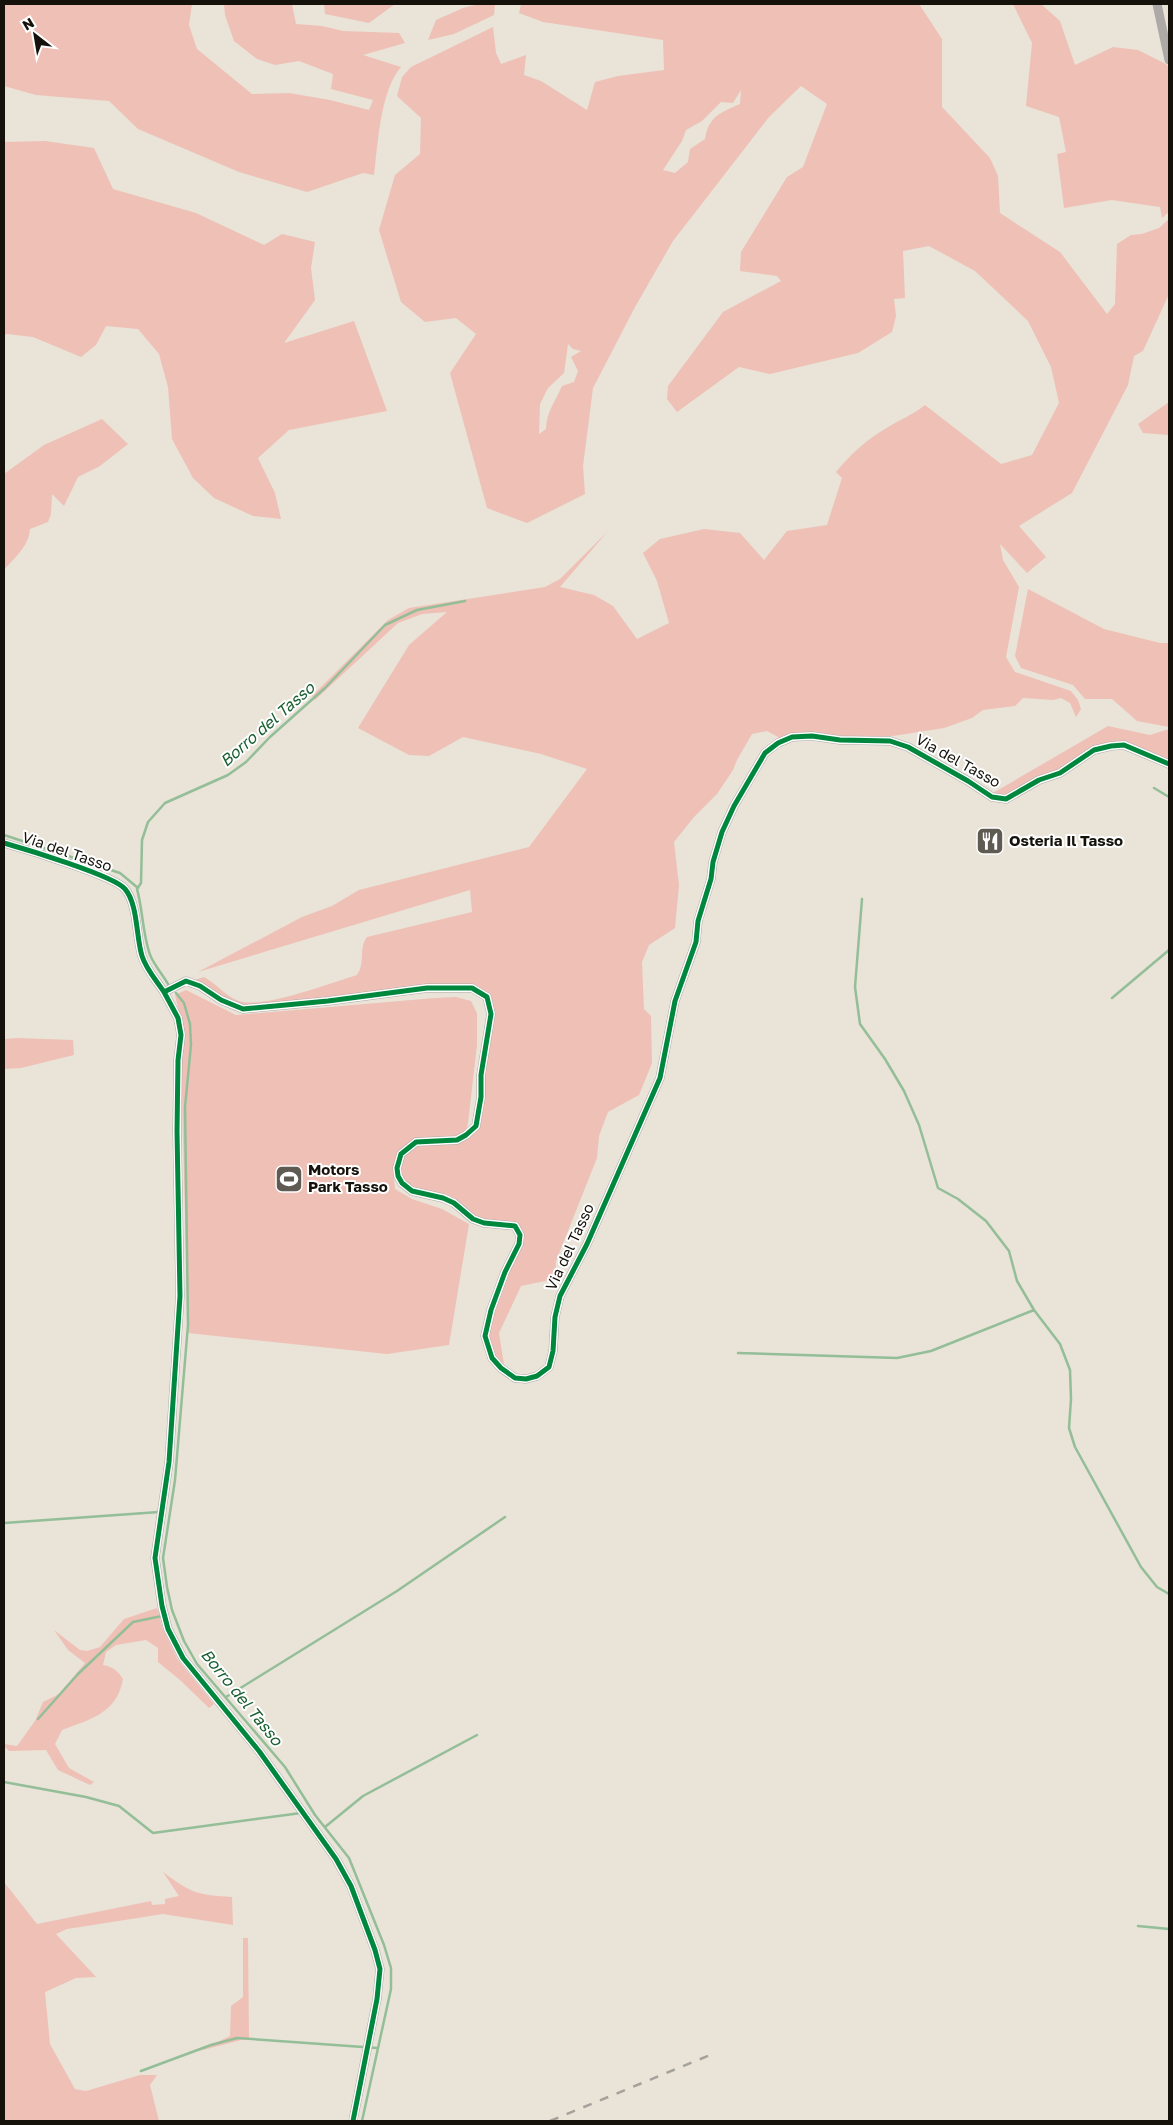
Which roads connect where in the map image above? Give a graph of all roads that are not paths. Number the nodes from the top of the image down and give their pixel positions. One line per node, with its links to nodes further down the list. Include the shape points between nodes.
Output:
1 (1157, 4): 2 (street)
2 (1169, 60)
3 (1169, 764): 5 (street, Via del Tasso, via 1124,746 1111,746 1094,750 1060,773 1039,780 1006,800 992,797 908,747 890,742 792,737 765,753 722,832 698,921 696,942 675,1001 660,1078 587,1244 560,1296 554,1317 549,1367 526,1379 515,1378 501,1368 492,1358 485,1336 505,1272 519,1244 520,1235 515,1226 472,1219 454,1203 412,1191 402,1183 397,1168 401,1154 416,1142 458,1140 476,1126 491,1014 487,997 472,988 426,988 328,1002 243,1009 186,981)
4 (4, 843): 5 (street, Via del Tasso, via 84,869 125,888 134,913 142,957)
5 (164, 992): 6 (street, via 178,1018 181,1035 177,1131 179,1305 169,1462 155,1558 162,1606 168,1629 183,1658 259,1751 336,1859 351,1886 380,1969)
6 (353, 2121)

